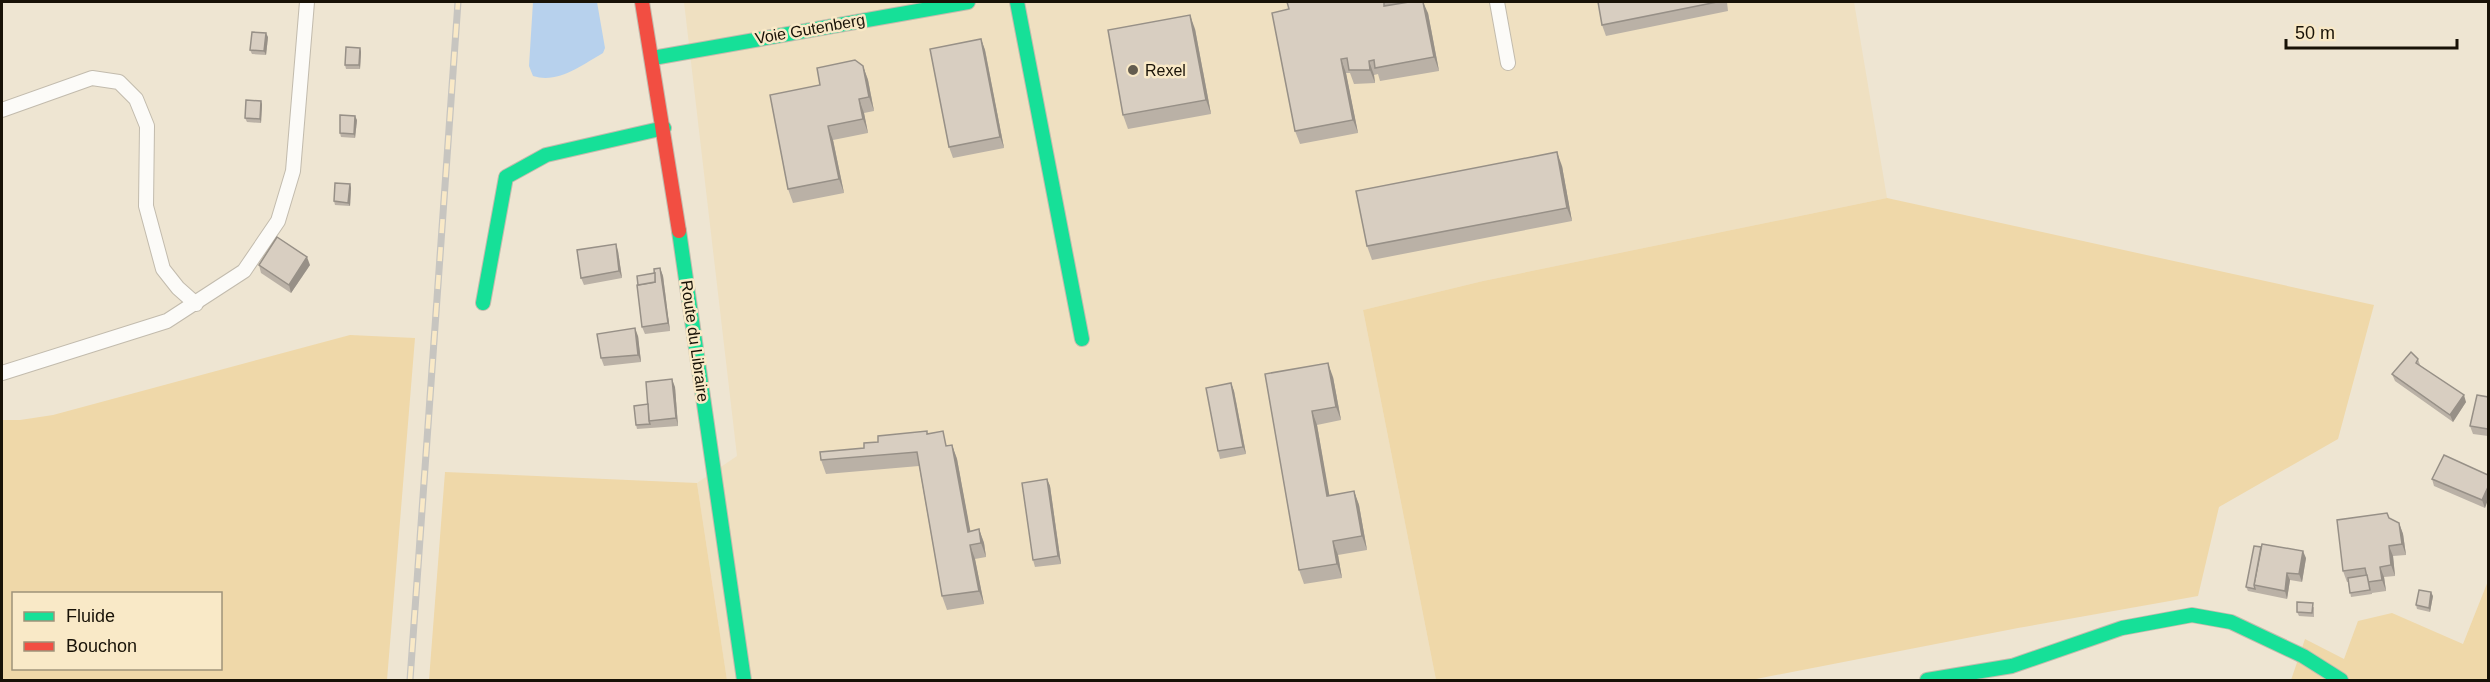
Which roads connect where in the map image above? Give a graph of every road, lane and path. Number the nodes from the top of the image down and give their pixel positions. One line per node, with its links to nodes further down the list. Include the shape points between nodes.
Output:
1 (307, 2): 11 (lane, via 293,171 278,221 244,271)
2 (642, 2): 6 (street, Route du Libraire)
3 (968, 2): 6 (street, Voie Gutenberg)
4 (1017, 2): 12 (street)
5 (1497, 2): 7 (lane)
6 (653, 58): 9 (street, Route du Libraire)
7 (1508, 63)
8 (2, 110): 11 (lane, via 92,78 119,82 136,99 147,126 146,206 163,269)
9 (664, 128): 10 (street, via 546,155 506,177); 14 (street, Route du Libraire)
10 (483, 303)
11 (196, 304): 13 (lane, via 167,321)
12 (1082, 339)
13 (2, 373)
14 (744, 681)
15 (1927, 681): 16 (street, via 2012,666 2122,628 2192,615 2231,622 2302,656)
16 (2341, 681)

